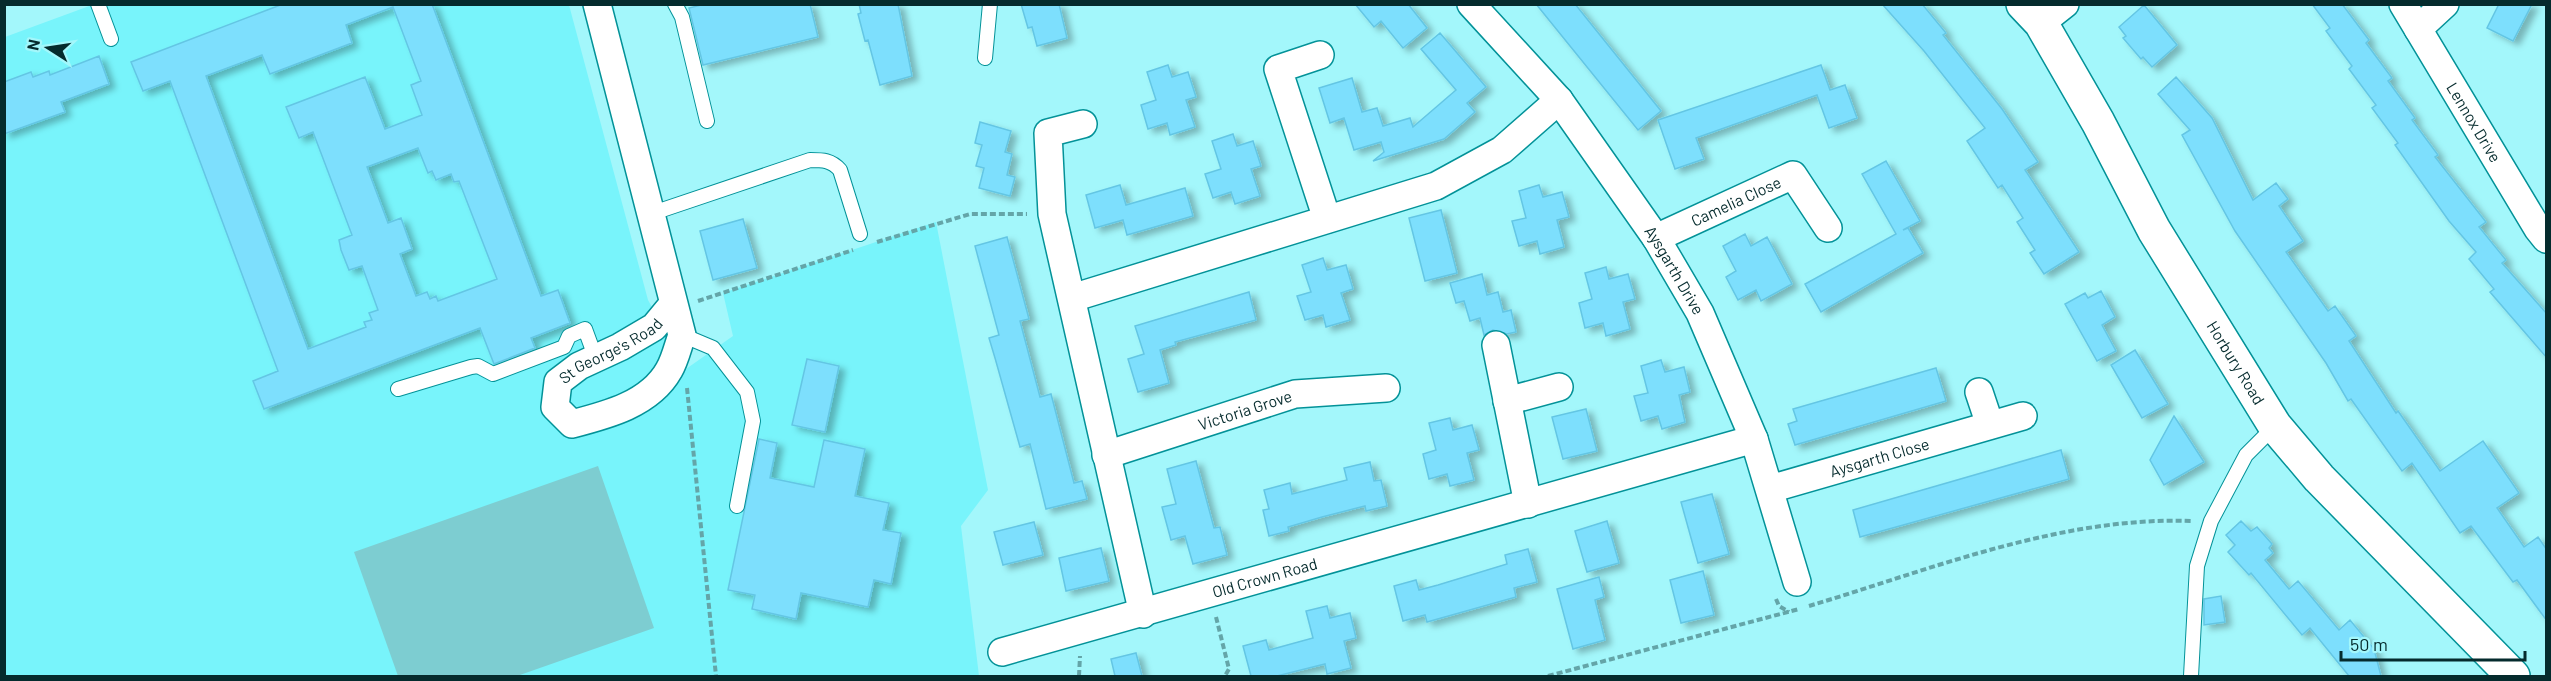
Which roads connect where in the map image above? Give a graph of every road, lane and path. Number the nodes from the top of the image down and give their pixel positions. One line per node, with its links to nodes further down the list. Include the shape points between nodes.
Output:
1 (98, 4): 10 (lane)
2 (597, 4): 16 (street, St George's Road)
3 (675, 4): 14 (lane, via 682,17)
4 (990, 4): 12 (lane)
5 (1471, 4): 13 (street, Aysgarth Drive)
6 (2403, 4): 9 (street, Lennox Drive)
7 (2445, 4): 9 (street)
8 (2043, 11): 35 (highway, Horbury Road, via 2154,230)
9 (2418, 29): 19 (street, Lennox Drive)
10 (111, 39)
11 (1320, 55): 17 (street, via 1278,69)
12 (985, 58)
13 (1559, 100): 17 (street, via 1502,150 1436,186); 21 (street, Aysgarth Drive)
14 (707, 121)
15 (1083, 124): 22 (street, via 1048,133 1052,214)
16 (650, 214): 20 (lane, via 810,160 820,160 834,163 840,170); 23 (street, St George's Road)
17 (1327, 219): 22 (street)
18 (1828, 228): 21 (street, Camelia Close, via 1792,176)
19 (2544, 229)
20 (860, 234)
21 (1656, 238): 36 (street, Aysgarth Drive, via 1700,313)
22 (1072, 298): 37 (street)
23 (673, 304): 24 (street, St George's Road); 26 (street, St George's Road, via 654,327)
24 (682, 335): 26 (street, St George's Road, via 669,372 643,398 612,413 572,424 555,406 558,381); 40 (lane, via 713,348 747,392 753,421)
25 (1496, 345): 32 (street)
26 (596, 359): 30 (lane, via 585,329 569,336 564,347 493,374 478,366 471,367)
27 (687, 381): 46 (path)
28 (1559, 387): 32 (street)
29 (1386, 388): 37 (street, Victoria Grove, via 1295,394)
30 (398, 389)
31 (1978, 392): 34 (street)
32 (1507, 401): 39 (street)
33 (2023, 416): 34 (street, Aysgarth Close)
34 (1990, 425): 38 (street, Aysgarth Close)
35 (2275, 426): 41 (lane, via 2246,455); 50 (highway, Horbury Road, via 2319,478)
36 (1754, 439): 38 (street, Aysgarth Drive); 39 (street, Old Crown Road)
37 (1107, 455): 44 (street)
38 (1770, 489): 42 (street, Aysgarth Drive)
39 (1528, 504): 43 (street, Old Crown Road)
40 (737, 507)
41 (2211, 521): 48 (path, via 2109,524 2041,536 1790,612); 49 (lane, via 2197,566)
42 (1797, 582)
43 (1210, 594): 44 (street, Old Crown Road); 47 (path, via 1229,669)
44 (1143, 614): 45 (street, Old Crown Road)
45 (1002, 652)
46 (716, 676)
47 (1225, 676)
48 (1548, 676)
49 (2191, 676)
50 (2513, 676)

